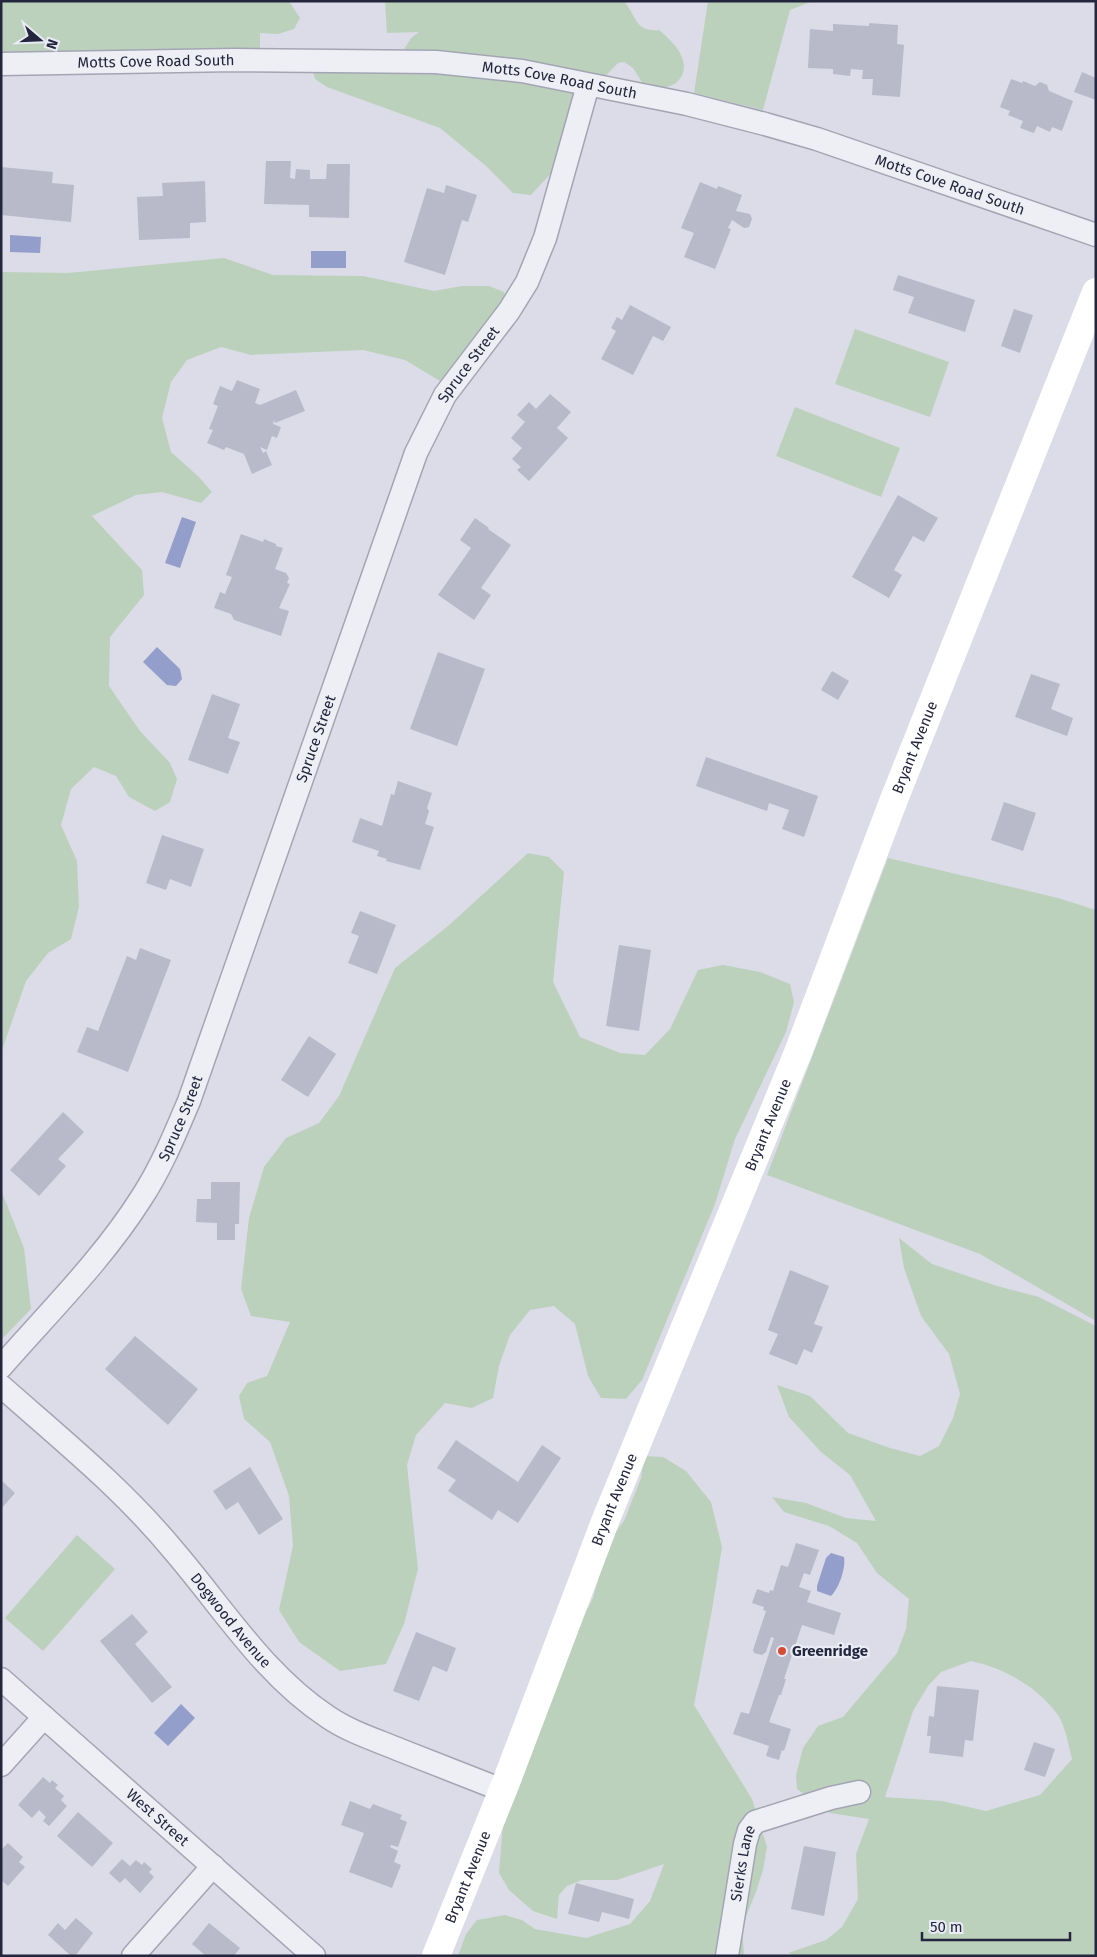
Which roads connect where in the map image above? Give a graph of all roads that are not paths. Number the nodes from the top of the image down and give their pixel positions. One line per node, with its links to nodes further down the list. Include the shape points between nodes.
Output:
1 (1, 64): 2 (street, Motts Cove Road South, via 235,60 436,62 522,71)
2 (588, 84): 3 (street, Motts Cove Road South, via 687,104 818,139); 5 (street, Spruce Street, via 545,238 527,282 445,395 416,453 189,1102 171,1144 143,1196 118,1233)
3 (1096, 235)
4 (1096, 292): 10 (main road, Bryant Avenue, via 892,802 776,1108 606,1519)
5 (1, 1367)
6 (1, 1386): 10 (street, Dogwood Avenue, via 104,1476 144,1517 258,1656 292,1691 329,1718 361,1734)
7 (1, 1679): 8 (street, West Street)
8 (44, 1717): 9 (street); 12 (street, West Street)
9 (1, 1766)
10 (502, 1790): 15 (main road, Bryant Avenue)
11 (859, 1792): 16 (street, Sierks Lane, via 754,1822 745,1844)
12 (213, 1866): 13 (street); 14 (street, West Street)
13 (133, 1956)
14 (314, 1956)
15 (436, 1956)
16 (726, 1956)

